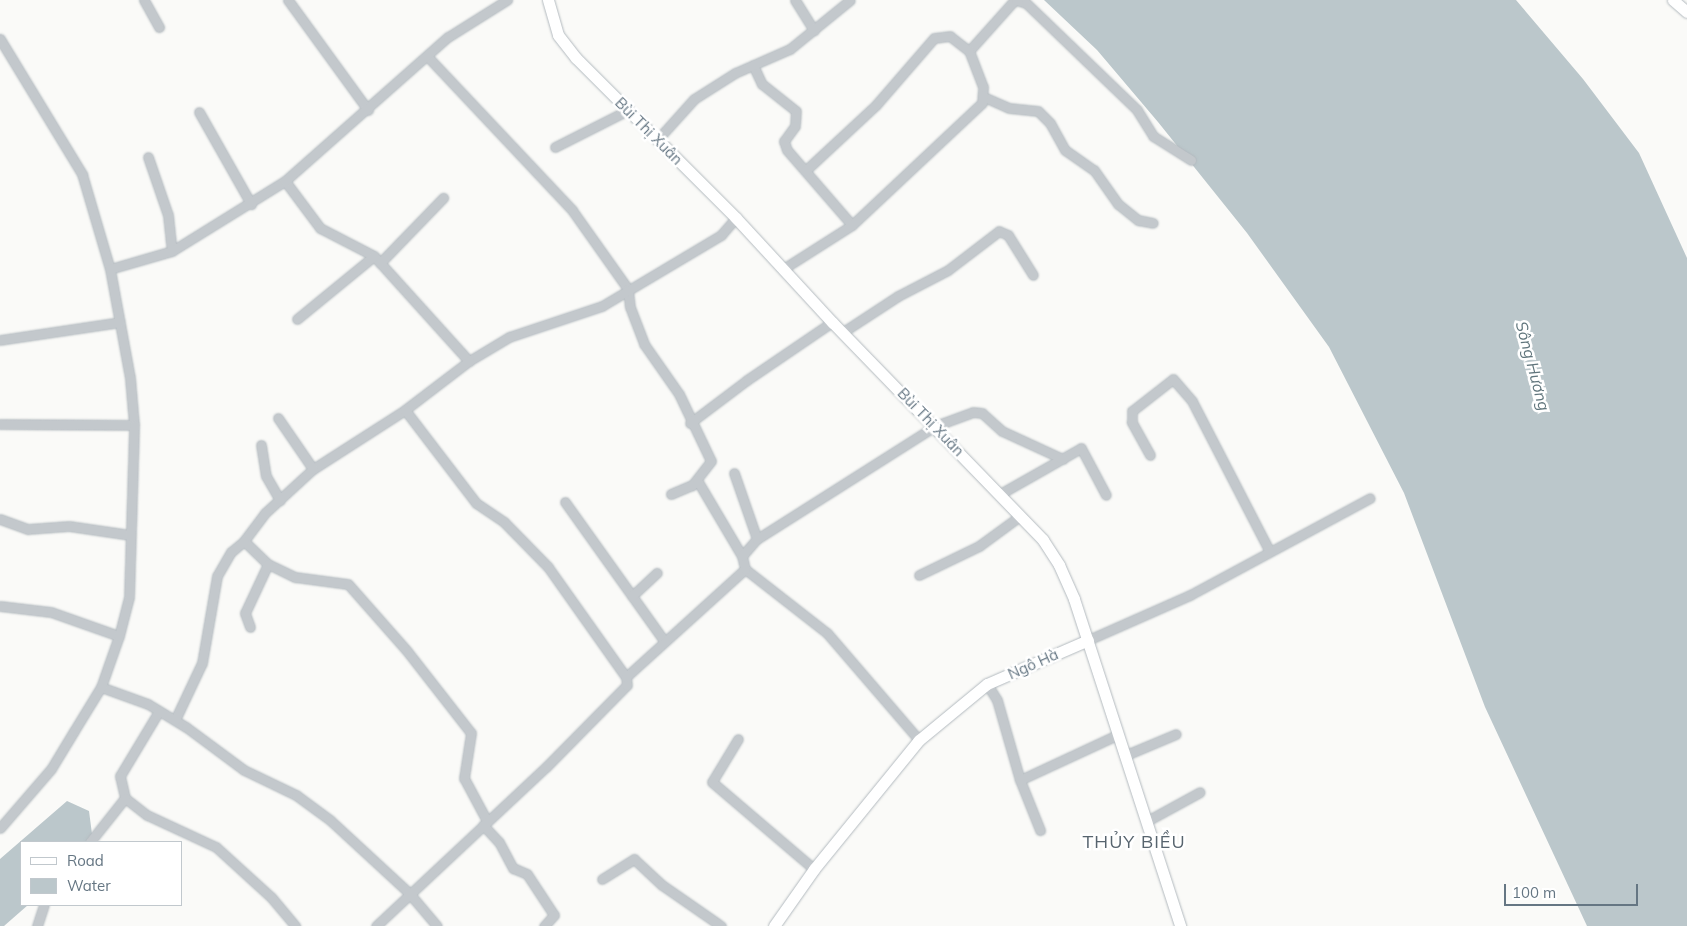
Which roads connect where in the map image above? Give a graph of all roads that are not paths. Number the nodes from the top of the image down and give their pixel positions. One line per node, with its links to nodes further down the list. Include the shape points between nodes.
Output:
1 (144, 0): 9 (street)
2 (288, 0): 16 (street)
3 (507, 0): 13 (street, via 448,37)
4 (548, 0): 17 (street, Bùi Thị Xuân, via 558,36)
5 (795, 0): 10 (street)
6 (850, 0): 10 (street)
7 (1673, 0): 8 (street)
8 (1687, 12)
9 (159, 27)
10 (814, 30): 14 (street, via 790,49)
11 (0, 39): 32 (street, via 82,174)
12 (969, 51): 15 (street, via 980,75); 22 (street, via 1012,3 1016,0 1026,3 1137,110 1153,136); 23 (street, via 950,36 934,38 876,105)
13 (428, 57): 16 (street); 35 (street, via 572,210)
14 (753, 65): 19 (street, via 694,98); 23 (street, via 762,84 796,111 795,126 784,145)
15 (984, 97): 28 (street, via 1009,108 1038,111 1050,123 1065,150 1094,170 1118,204 1138,220); 29 (street, via 974,111)
16 (368, 110): 24 (street)
17 (628, 110): 19 (street, Bùi Thị Xuân); 20 (street)
18 (200, 112): 26 (street)
19 (658, 139): 27 (street, Bùi Thị Xuân)
20 (556, 147)
21 (148, 157): 30 (street, via 168,215)
22 (1191, 160)
23 (806, 170): 29 (street)
24 (285, 182): 26 (street); 31 (street, via 320,228)
25 (443, 198): 31 (street)
26 (252, 204): 30 (street)
27 (736, 218): 33 (street, Bùi Thị Xuân); 35 (street, via 721,235)
28 (1153, 223)
29 (852, 225): 33 (street)
30 (172, 251): 32 (street)
31 (377, 259): 36 (street); 41 (street)
32 (110, 268): 37 (street)
33 (783, 269): 38 (street, Bùi Thị Xuân)
34 (1033, 275): 39 (street, via 1006,232 999,231 948,270 898,296)
35 (628, 289): 41 (street, via 602,306 509,337); 44 (street, via 630,307 644,344 680,394)
36 (297, 319)
37 (120, 322): 40 (street); 46 (street)
38 (832, 322): 39 (street, Bùi Thị Xuân); 44 (street)
39 (843, 332): 47 (street, Bùi Thị Xuân)
40 (0, 340)
41 (470, 361): 42 (street)
42 (405, 410): 51 (street); 77 (street, via 476,503 504,522 548,568)
43 (278, 418): 51 (street)
44 (690, 423): 53 (street, via 708,450 710,461)
45 (0, 424): 46 (street)
46 (134, 425): 62 (street)
47 (935, 426): 50 (street, via 973,412 982,413 1002,431); 55 (street, Bùi Thị Xuân); 63 (street)
48 (261, 445): 58 (street, via 266,476)
49 (1150, 455): 65 (street, via 1132,422 1132,412 1172,379 1192,401)
50 (1063, 459): 55 (street); 56 (street, via 1082,449)
51 (313, 469): 58 (street)
52 (734, 474): 63 (street)
53 (697, 480): 54 (street); 66 (street)
54 (671, 494)
55 (1000, 494): 60 (street, Bùi Thị Xuân)
56 (1106, 495)
57 (1370, 498): 65 (street, Ngô Hà)
58 (280, 500): 64 (street)
59 (565, 502): 71 (street)
60 (1020, 516): 70 (street, via 979,546); 75 (street, Bùi Thị Xuân, via 1043,540 1059,564)
61 (0, 520): 62 (street, via 28,529 81,527)
62 (130, 535): 74 (street, via 129,597)
63 (757, 540): 66 (street)
64 (244, 541): 67 (street); 81 (street, via 231,552 217,576 202,662)
65 (1269, 550): 75 (street, Ngô Hà, via 1190,595)
66 (742, 556): 68 (street)
67 (268, 564): 73 (street, via 245,613); 91 (street, via 295,576 348,584 407,651 471,733 464,778)
68 (745, 569): 76 (street); 85 (street, via 827,633)
69 (657, 573): 71 (street)
70 (918, 575)
71 (632, 596): 76 (street)
72 (0, 606): 74 (street, via 51,612)
73 (250, 627)
74 (119, 636): 79 (street)
75 (1088, 640): 78 (street, Ngô Hà); 82 (street, Bùi Thị Xuân)
76 (664, 641): 77 (street)
77 (626, 677): 91 (street, via 627,685)
78 (987, 684): 85 (street, Ngô Hà); 87 (street, via 997,700)
79 (101, 687): 80 (street); 92 (street, via 51,768)
80 (159, 711): 81 (street); 89 (street, via 120,776)
81 (175, 720): 97 (street, via 244,770 296,795 330,820)
82 (1119, 734): 86 (street, Bùi Thị Xuân); 87 (street)
83 (1176, 734): 86 (street)
84 (738, 739): 95 (street, via 712,782)
85 (919, 740): 95 (street, Ngô Hà)
86 (1126, 755): 90 (street, Bùi Thị Xuân)
87 (1020, 780): 93 (street)
88 (1200, 792): 90 (street)
89 (125, 798): 94 (street); 100 (street, via 147,815 216,847 271,897)
90 (1147, 821): 106 (street, Bùi Thị Xuân)
91 (485, 823): 97 (street); 103 (street, via 513,868 527,874 554,915)
92 (0, 828)
93 (1040, 830)
94 (91, 841)
95 (814, 869): 105 (street, Ngô Hà)
96 (602, 879): 104 (street, via 634,859 662,885)
97 (409, 893): 101 (street); 102 (street)
98 (44, 906): 99 (street)
99 (37, 926)
100 (295, 926)
101 (376, 926)
102 (437, 926)
103 (544, 926)
104 (722, 926)
105 (774, 926)
106 (1180, 926)

